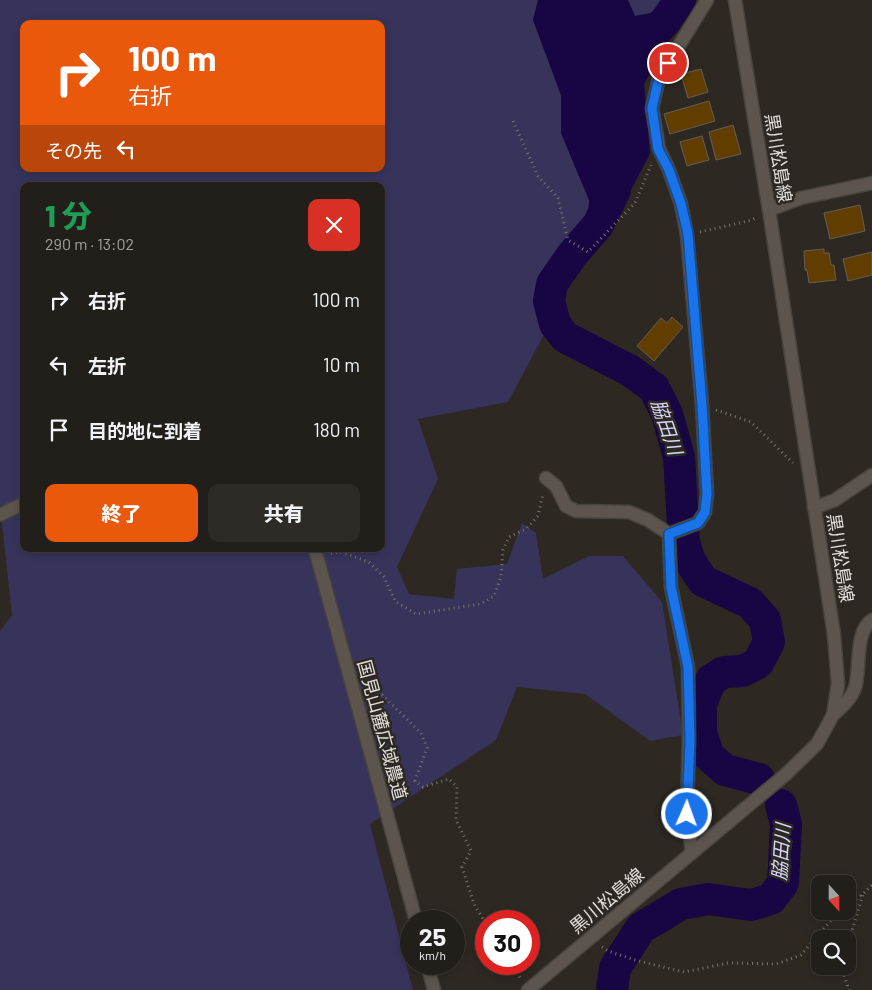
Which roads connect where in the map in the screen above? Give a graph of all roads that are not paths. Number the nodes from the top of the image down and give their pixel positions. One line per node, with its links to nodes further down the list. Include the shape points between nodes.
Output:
1 (707, 0): 10 (street, via 659,78 652,108 658,149 669,170 688,234 707,494 705,512 698,523)
2 (735, 0): 4 (street, 黒川松島線)
3 (872, 183): 4 (street, via 802,198)
4 (769, 210): 8 (street, 黒川松島線)
5 (872, 475): 8 (street, via 835,500)
6 (546, 478): 10 (street, via 556,486 566,506 576,511 629,512)
7 (20, 504): 9 (street)
8 (814, 508): 13 (street, 黒川松島線, via 834,635 838,684)
9 (0, 515)
10 (669, 534): 14 (street, via 671,587 688,667 687,814)
11 (316, 552): 15 (street, 国見山麓広域農道)
12 (872, 620): 13 (street, via 862,631 855,687 848,702)
13 (833, 715): 14 (street, 黒川松島線, via 817,744 785,775)
14 (692, 852): 18 (street, 黒川松島線)
15 (413, 910)
16 (430, 975): 17 (street)
17 (434, 990)
18 (528, 990)

